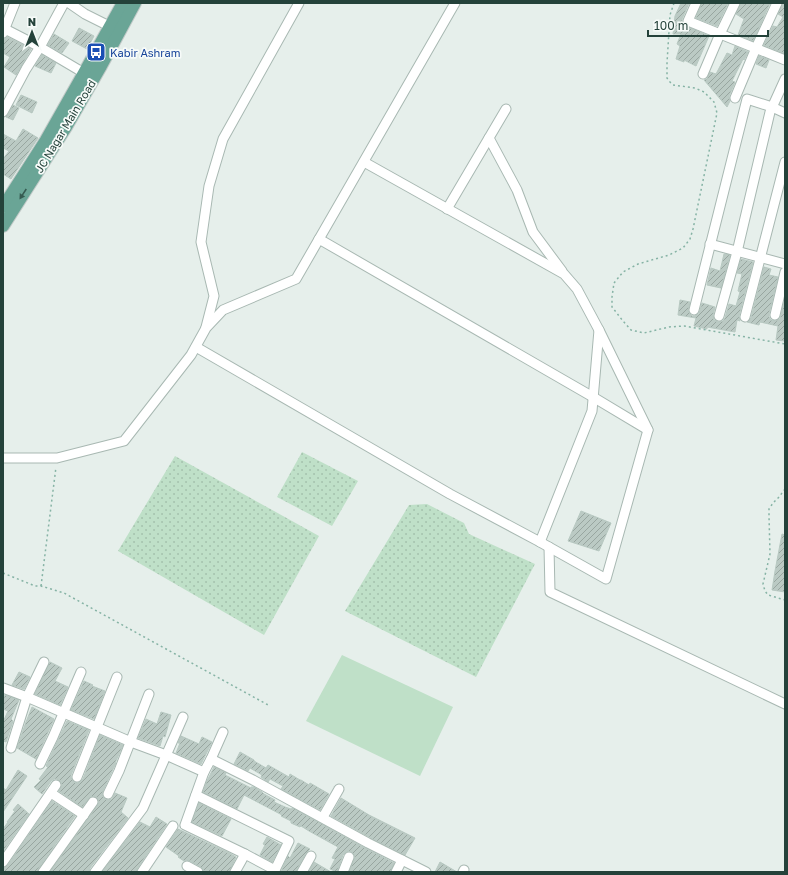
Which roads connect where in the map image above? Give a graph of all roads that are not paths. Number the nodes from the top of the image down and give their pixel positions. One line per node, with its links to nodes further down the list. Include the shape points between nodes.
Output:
1 (15, 3): 12 (street)
2 (64, 3): 14 (street)
3 (69, 3): 11 (street)
4 (123, 3): 11 (main road, JC Nagar Main Road)
5 (135, 3): 11 (main road, JC Nagar Main Road)
6 (300, 3): 43 (street, via 223,139 210,186 201,242 214,296)
7 (455, 3): 28 (street)
8 (696, 3): 13 (street, via 688,22)
9 (735, 3): 13 (street)
10 (777, 3): 15 (street)
11 (115, 29): 18 (main road, JC Nagar Main Road)
12 (4, 30): 14 (street)
13 (720, 34): 15 (street); 17 (street)
14 (40, 47): 18 (street); 21 (street)
15 (756, 48): 16 (street); 22 (street)
16 (785, 60)
17 (703, 74)
18 (89, 76): 31 (main road, JC Nagar Main Road, via 46,140)
19 (785, 79): 23 (street)
20 (3, 92): 21 (street)
21 (12, 97): 25 (street)
22 (735, 98)
23 (772, 107): 26 (street); 33 (street, via 747,99); 34 (street)
24 (506, 109): 27 (street)
25 (3, 112)
26 (785, 113)
27 (489, 138): 30 (street); 38 (street, via 517,190 533,232)
28 (364, 162): 30 (street); 32 (street)
29 (785, 162): 35 (street)
30 (447, 209): 38 (street)
31 (4, 216)
32 (319, 239): 43 (street, via 296,279 222,310); 46 (street)
33 (710, 244): 34 (street); 39 (street)
34 (737, 252): 35 (street); 41 (street)
35 (760, 258): 36 (street); 42 (street)
36 (785, 264)
37 (785, 272): 40 (street)
38 (564, 274): 44 (street, via 577,290)
39 (694, 310)
40 (775, 315)
41 (719, 316)
42 (746, 317)
43 (206, 328): 45 (street)
44 (599, 330): 46 (street); 47 (street)
45 (196, 347): 48 (street, via 124,441 57,458); 49 (street, via 450,494)
46 (593, 397): 47 (street); 49 (street, via 592,411)
47 (648, 430): 50 (street, via 606,579)
48 (3, 458)
49 (540, 542): 50 (street)
50 (549, 547): 57 (street, via 550,592)
51 (44, 662): 56 (street)
52 (81, 672): 58 (street)
53 (117, 677): 60 (street)
54 (3, 688): 56 (street)
55 (149, 694): 62 (street)
56 (27, 697): 58 (street); 63 (street)
57 (785, 704)
58 (63, 713): 60 (street); 66 (street)
59 (183, 717): 64 (street)
60 (97, 728): 62 (street); 68 (street)
61 (223, 732): 65 (street)
62 (131, 742): 64 (street); 70 (street)
63 (11, 748)
64 (166, 755): 67 (street); 84 (street, via 143,808)
65 (211, 759): 67 (street); 74 (street)
66 (40, 764)
67 (204, 772): 71 (street)
68 (77, 777)
69 (339, 789): 74 (street)
70 (108, 794)
71 (196, 795): 76 (street, via 186,825); 82 (street, via 289,841)
72 (93, 802): 73 (street)
73 (84, 815): 80 (street, via 53,789); 83 (street)
74 (323, 818): 79 (street)
75 (173, 826): 85 (street)
76 (246, 854): 82 (street); 87 (street)
77 (311, 856): 88 (street)
78 (349, 857): 89 (street)
79 (402, 860): 90 (street); 91 (street)
80 (3, 862)
81 (187, 866): 86 (street)
82 (274, 871)
83 (43, 872)
84 (95, 872)
85 (142, 872)
86 (198, 872)
87 (235, 872)
88 (302, 872)
89 (343, 872)
90 (396, 872)
91 (426, 872)

